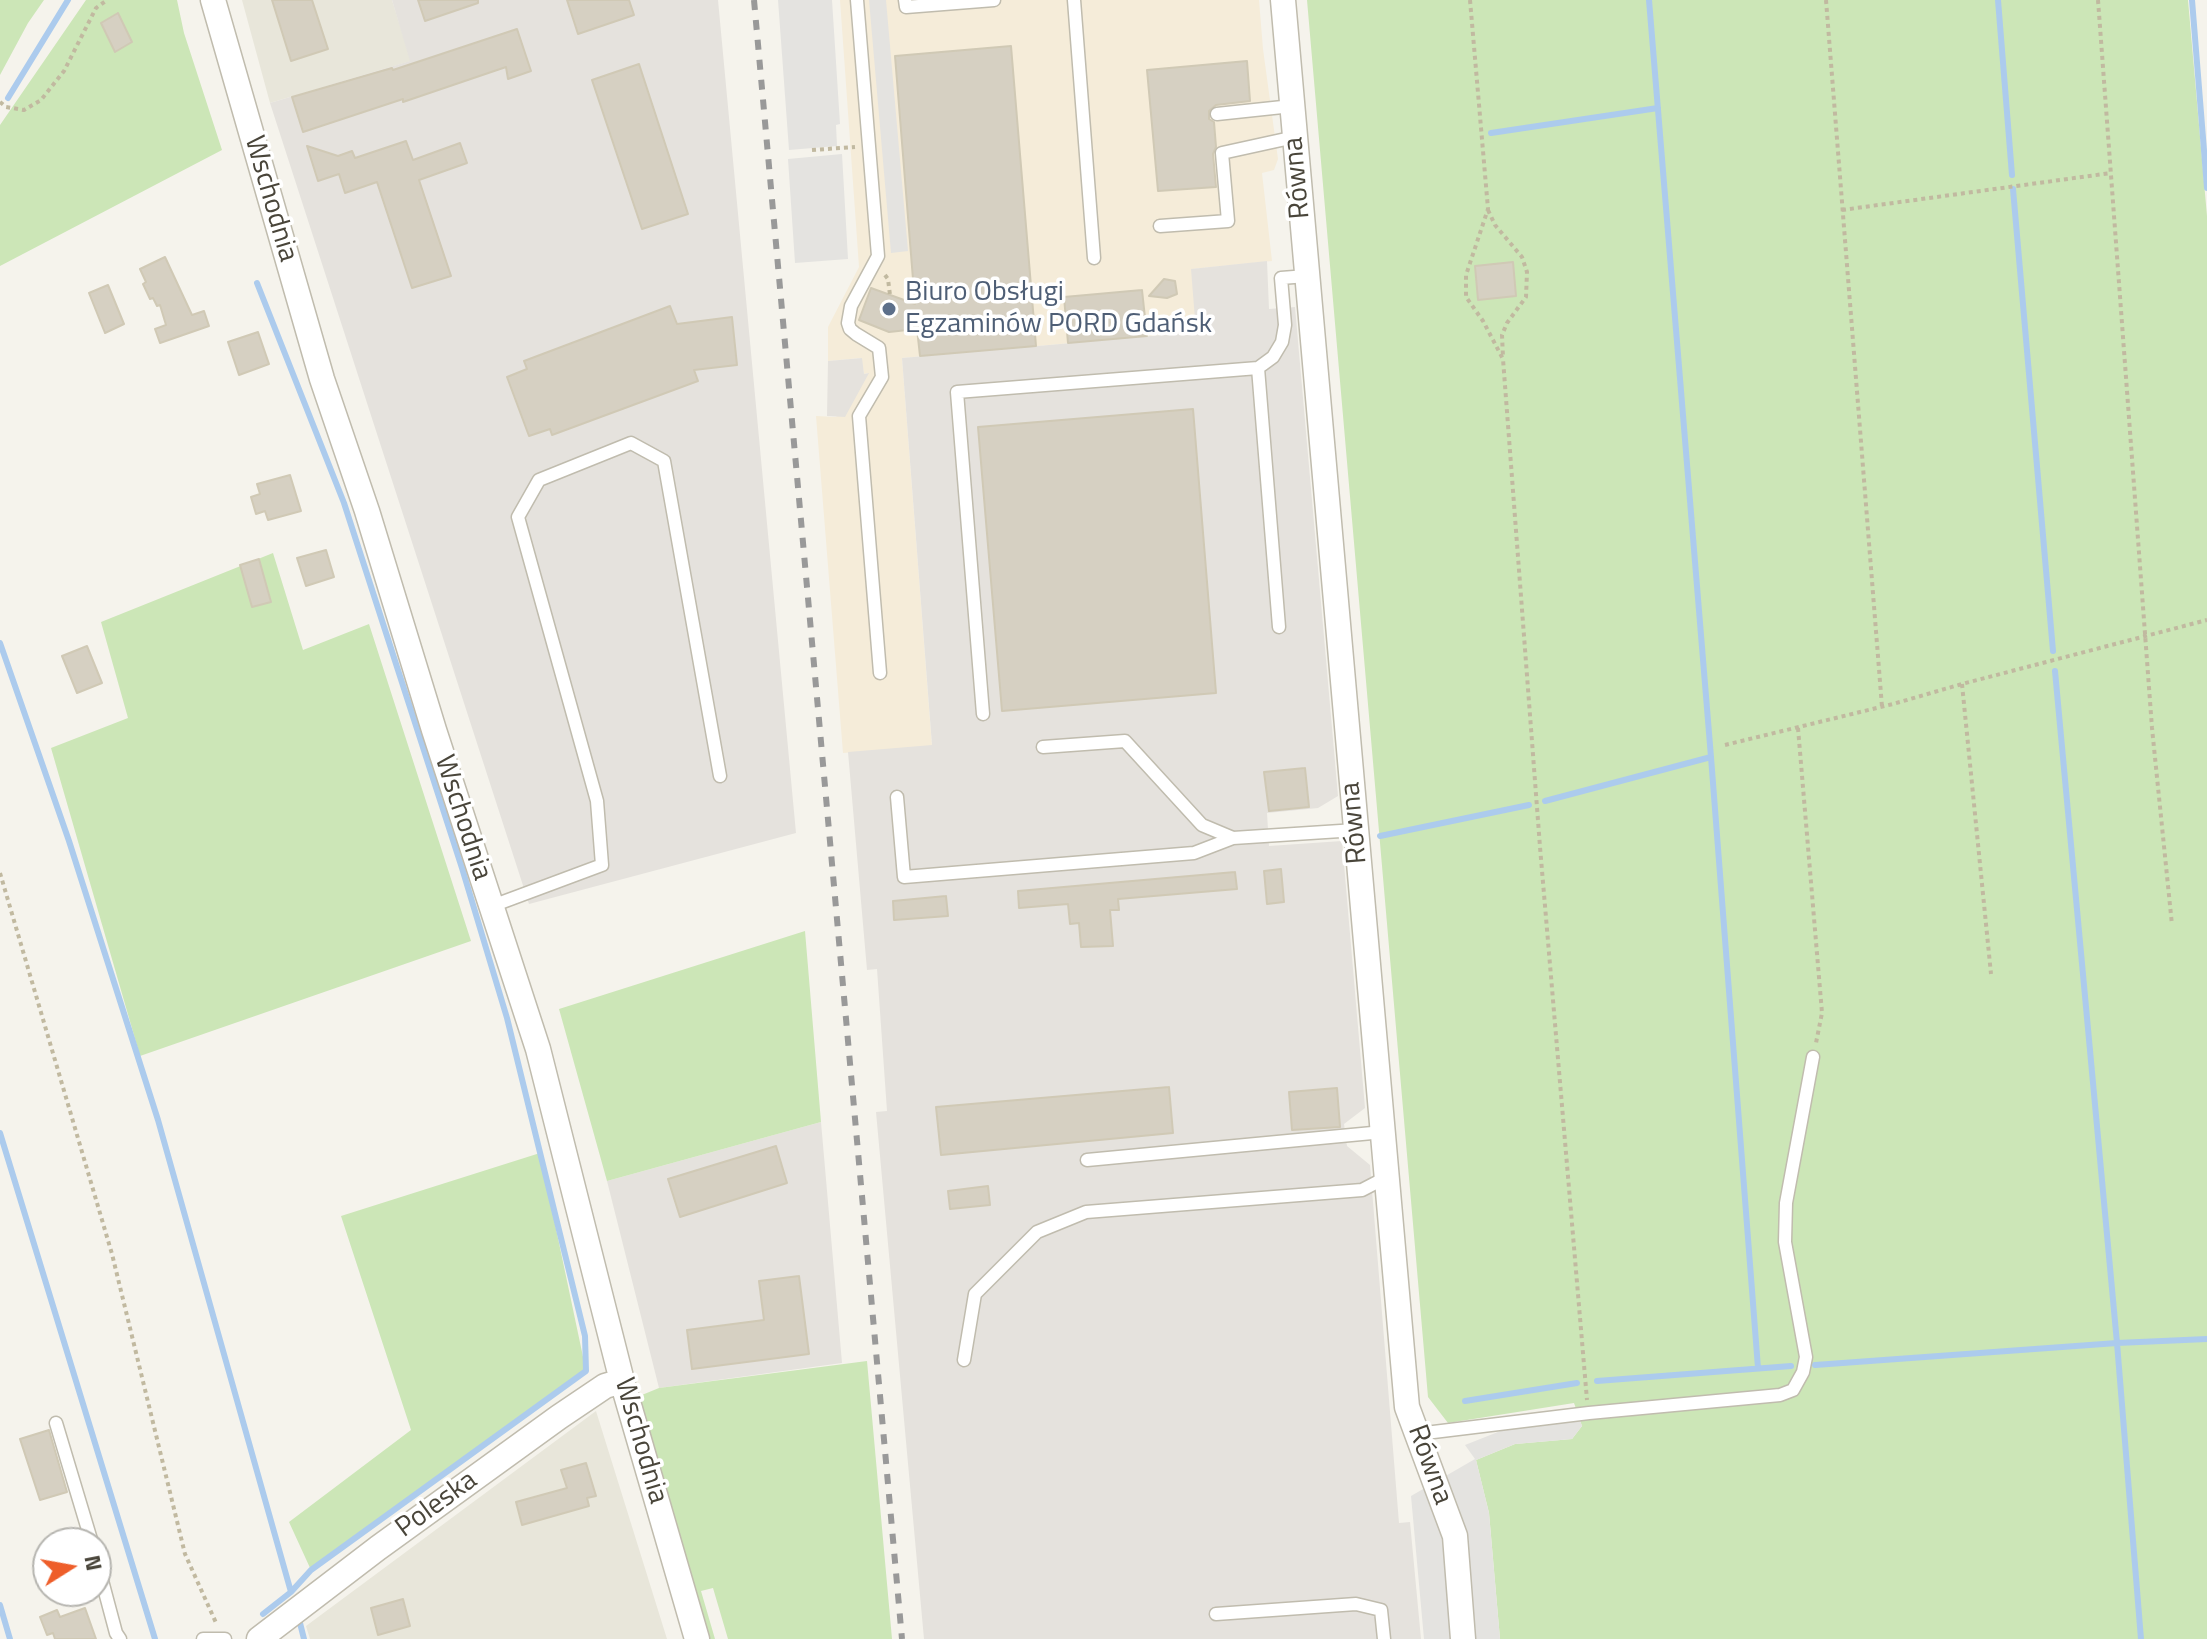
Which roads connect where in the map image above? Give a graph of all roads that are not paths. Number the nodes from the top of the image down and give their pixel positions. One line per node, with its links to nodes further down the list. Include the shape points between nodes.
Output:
1 (213, 0): 22 (street, Wschodnia, via 322,379)
2 (857, 0): 15 (lane, via 878,256 851,306 848,323 879,348 882,377 859,416)
3 (905, 0): 4 (lane, via 906,7)
4 (994, 0)
5 (1074, 0): 11 (lane)
6 (1283, 0): 7 (street, Równa)
7 (1292, 106): 8 (lane); 9 (street, Równa)
8 (1217, 114)
9 (1295, 137): 10 (lane, via 1222,153 1228,221); 12 (street, Równa)
10 (1160, 226)
11 (1094, 258)
12 (1307, 276): 13 (lane, via 1281,278 1282,342); 20 (street, Równa)
13 (1258, 368): 14 (lane); 16 (lane, via 957,392)
14 (1279, 627)
15 (880, 673)
16 (983, 714)
17 (1043, 747): 21 (lane, via 1125,741 1202,825)
18 (720, 776): 22 (lane, via 664,461 631,443 539,480 518,517 597,801 602,865)
19 (897, 797): 21 (lane, via 904,877 1194,853)
20 (1356, 830): 21 (lane); 24 (street, Równa)
21 (1233, 838)
22 (492, 906): 28 (street, Wschodnia, via 538,1049)
23 (1813, 1057): 30 (lane, via 1786,1203 1785,1242 1806,1357 1793,1390)
24 (1383, 1132): 25 (lane); 26 (street, Równa)
25 (1087, 1160)
26 (1387, 1177): 27 (lane, via 1362,1190 1086,1212 1037,1232 975,1294); 30 (street, Równa, via 1407,1407)
27 (964, 1360)
28 (622, 1381): 37 (street, Poleska, via 605,1386 559,1417); 38 (street, Wschodnia)
29 (56, 1423): 31 (lane)
30 (1417, 1434): 40 (street, Równa, via 1455,1536)
31 (87, 1527)
32 (109, 1607): 34 (lane)
33 (1216, 1614): 39 (lane, via 1356,1604 1381,1610)
34 (120, 1639)
35 (203, 1639): 36 (lane)
36 (224, 1639)
37 (259, 1639)
38 (697, 1639)
39 (1384, 1639)
40 (1463, 1639)

